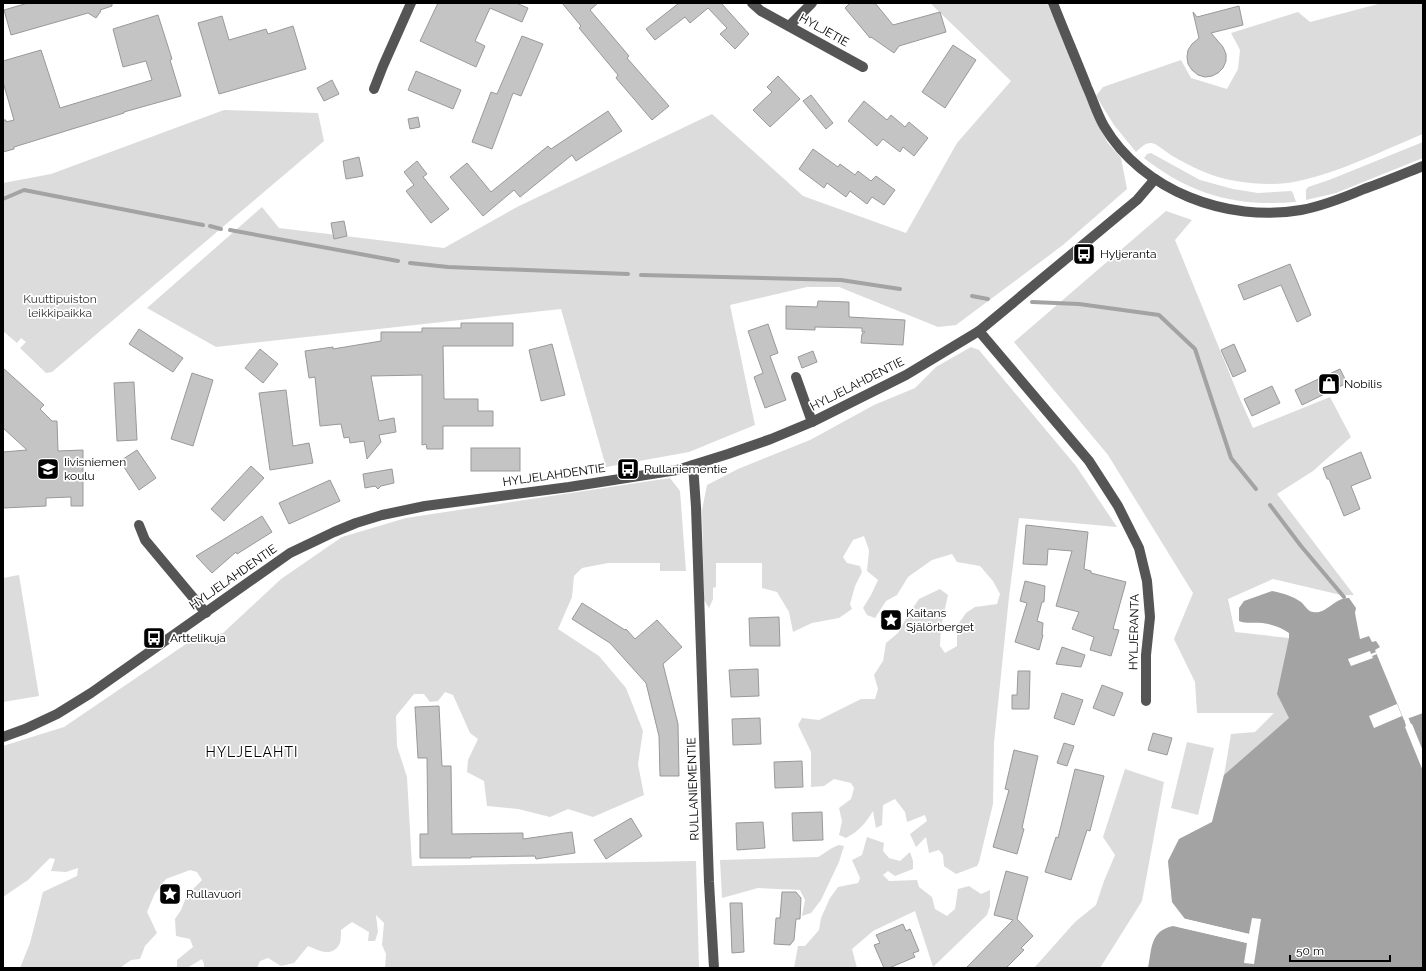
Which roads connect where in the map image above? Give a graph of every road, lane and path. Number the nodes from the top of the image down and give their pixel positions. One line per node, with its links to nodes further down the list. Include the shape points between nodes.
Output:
1 (411, 3): 7 (street)
2 (752, 3): 5 (street, HYLJETIE)
3 (812, 3): 5 (street)
4 (1052, 3): 9 (street, via 1103,125 1117,146)
5 (788, 26): 6 (street, HYLJETIE)
6 (863, 67)
7 (374, 89)
8 (1423, 166): 9 (street, via 1332,202 1301,210 1278,212 1249,212 1226,208 1174,191)
9 (1155, 179): 10 (street, HYLJELAHDENTIE, via 1137,200)
10 (979, 331): 12 (street, HYLJELAHDENTIE, via 906,375); 16 (street, HYLJERANTA, via 1089,461 1118,506 1139,548 1147,581 1150,616 1146,655)
11 (796, 377): 12 (street)
12 (812, 422): 13 (street, HYLJELAHDENTIE, via 771,439)
13 (693, 465): 15 (street, HYLJELAHDENTIE, via 596,483 439,503 382,515 334,532 290,554); 18 (street, RULLANIEMENTIE)
14 (139, 525): 15 (street, via 145,540)
15 (206, 613): 17 (street, HYLJELAHDENTIE, via 57,714)
16 (1146, 701)
17 (3, 737)
18 (714, 968)

